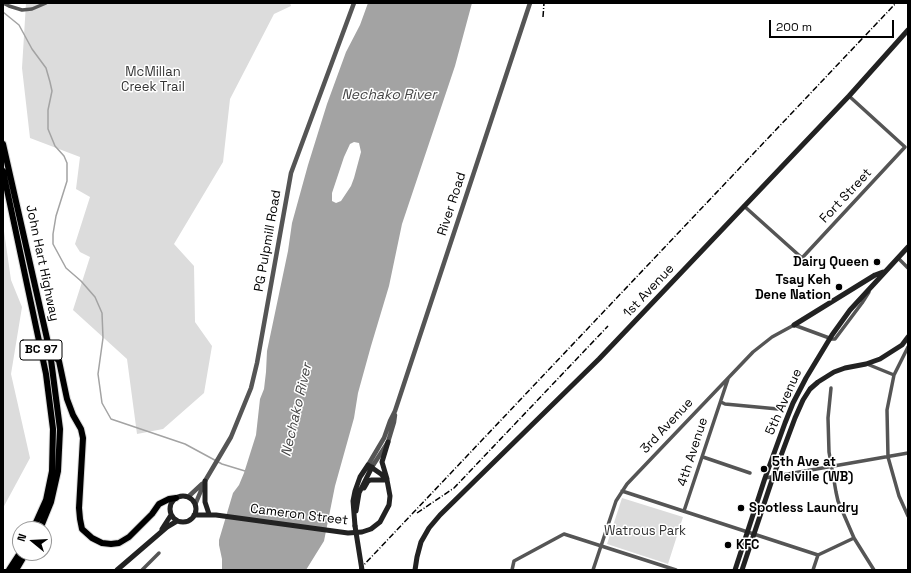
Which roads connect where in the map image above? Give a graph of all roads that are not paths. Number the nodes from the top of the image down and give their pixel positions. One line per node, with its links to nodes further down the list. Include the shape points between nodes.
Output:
1 (3, 3): 2 (street, via 22,10)
2 (46, 3)
3 (354, 3): 36 (street, PG Pulpmill Road, via 291,173 252,383 222,455)
4 (530, 3): 25 (street, River Road)
5 (908, 30): 6 (main road, 1st Avenue)
6 (849, 96): 9 (main road, 1st Avenue); 9 (street, Fort Street, via 905,147 802,258)
7 (3, 144): 18 (highway, John Hart Highway / BC 97)
8 (3, 171): 49 (highway, John Hart Highway / BC 97, via 46,374 53,429 52,471 46,500)
9 (744, 206): 65 (main road, 1st Avenue, via 599,359 440,515 422,542)
10 (908, 247): 11 (main road)
11 (898, 258): 12 (street); 13 (main road)
12 (908, 268)
13 (884, 271): 14 (main road); 16 (main road, 5th Avenue)
14 (794, 324): 16 (street); 21 (street, 3rd Avenue, via 762,344)
15 (908, 337): 19 (main road, via 895,350)
16 (830, 338): 34 (main road, 5th Avenue, via 793,403)
17 (908, 347): 20 (street)
18 (50, 352): 39 (highway, via 59,361 67,399 83,438 79,508 82,529 102,543 119,543 129,537 159,504); 50 (highway, John Hart Highway / BC 97, via 60,429 58,471 51,502)
19 (866, 364): 20 (street); 33 (main road, 5th Avenue, via 834,372 810,389 795,418)
20 (894, 375): 28 (street, via 887,410)
21 (729, 377): 23 (street, 4th Avenue); 37 (street, 3rd Avenue)
22 (831, 388): 31 (street, via 828,418)
23 (721, 402): 24 (street); 29 (street, 4th Avenue)
24 (778, 409)
25 (395, 411): 26 (street, River Road); 30 (street, River Road)
26 (388, 442): 30 (street, River Road); 35 (main road, Cameron Street, via 382,462)
27 (908, 454): 28 (street)
28 (888, 457): 31 (street); 46 (street, via 899,496)
29 (703, 458): 32 (street); 42 (street, 4th Avenue)
30 (370, 466): 35 (main road); 40 (main road, River Road); 47 (main road, River Road, via 360,477 355,491)
31 (832, 466): 33 (street); 54 (street, via 838,501)
32 (750, 473)
33 (773, 477): 34 (street); 52 (main road, 5th Avenue)
34 (765, 478): 51 (main road, 5th Avenue)
35 (387, 480): 40 (main road, via 368,481); 43 (main road, Cameron Street, via 389,505 380,522 362,532)
36 (205, 481): 38 (street); 41 (street); 43 (main road, via 205,502)
37 (622, 491): 42 (street); 55 (street, 3rd Avenue, via 616,501)
38 (188, 497): 39 (main road); 41 (main road)
39 (176, 498): 44 (main road, via 171,504)
40 (357, 502): 47 (main road, River Road)
41 (195, 505): 43 (main road); 45 (main road)
42 (684, 511): 51 (street)
43 (210, 514): 45 (main road)
44 (172, 515): 48 (main road); 53 (main road)
45 (194, 515): 48 (main road, via 190,520)
46 (908, 516)
47 (355, 517): 64 (main road, River Road, bridge)
48 (177, 520): 53 (main road)
49 (37, 521)
50 (43, 521)
51 (748, 532): 52 (street); 69 (main road, 5th Avenue)
52 (754, 534): 57 (street); 70 (main road, 5th Avenue)
53 (158, 535): 62 (main road)
54 (854, 538): 57 (street); 72 (street)
55 (601, 546): 66 (street, via 564,534 514,561); 67 (street, 3rd Avenue); 68 (street)
56 (159, 553): 63 (street)
57 (818, 555): 71 (street)
58 (15, 561): 60 (highway)
59 (21, 561): 61 (highway)
60 (10, 570)
61 (16, 570)
62 (117, 570)
63 (142, 570)
64 (362, 570)
65 (415, 570)
66 (512, 570)
67 (593, 570)
68 (676, 570)
69 (735, 570)
70 (742, 570)
71 (813, 570)
72 (874, 570)

